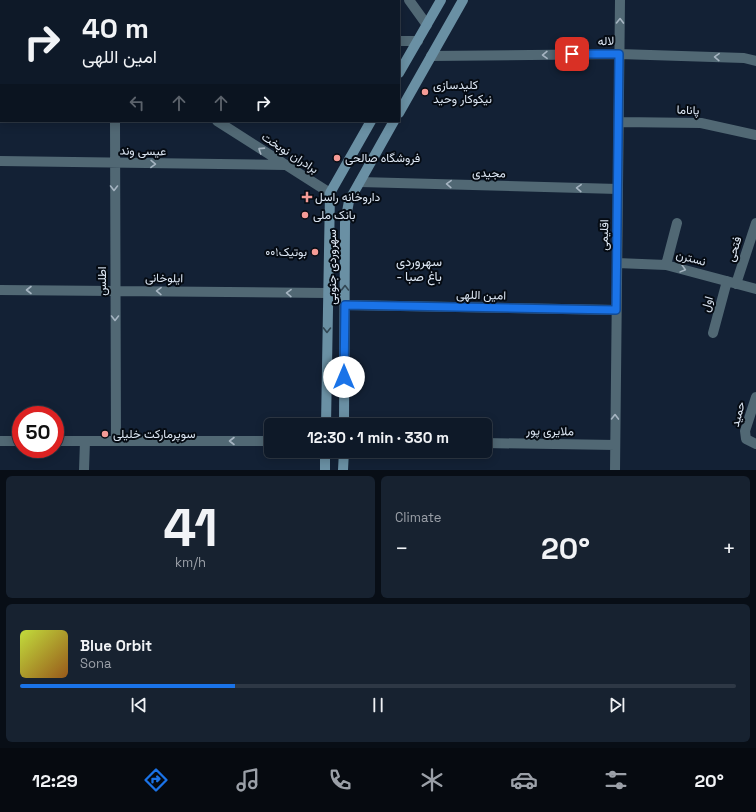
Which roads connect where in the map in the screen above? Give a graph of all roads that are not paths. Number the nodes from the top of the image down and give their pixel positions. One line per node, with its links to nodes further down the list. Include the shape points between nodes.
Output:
1 (409, 0): 5 (street)
2 (441, 0): 5 (main road)
3 (463, 0): 9 (main road)
4 (620, 0): 8 (street, اقلیمی, one-way to 4)
5 (427, 25): 7 (main road)
6 (400, 41): 7 (street)
7 (418, 41): 11 (main road)
8 (619, 54): 9 (street, لاله, one-way to 9); 10 (street, لاله, one-way to 8, via 744,58); 17 (street, اقلیمی)
9 (431, 56): 12 (main road)
10 (756, 61)
11 (400, 71)
12 (400, 111)
13 (115, 122): 20 (street, اطلس)
14 (219, 122): 21 (street, برادران نوبخت, one-way to 14)
15 (370, 122): 24 (main road, سهروردی جنوبی)
16 (393, 122): 22 (main road, سهروردی جنوبی)
17 (619, 122): 18 (street, پاناما, via 701,123); 23 (street, اقلیمی)
18 (756, 135)
19 (0, 161): 20 (street, عیسی وند)
20 (114, 163): 21 (street, عیسی وند, one-way to 21); 32 (street, اطلس, one-way to 32)
21 (286, 165): 24 (street, برادران نوبخت)
22 (360, 182): 23 (street, مجیدی, one-way to 22); 34 (main road, سهروردی جنوبی, one-way to 22, via 345,222 349,201)
23 (618, 189): 27 (street, اقلیمی)
24 (330, 194): 33 (main road, سهروردی جنوبی)
25 (677, 223): 28 (street)
26 (756, 223): 29 (street, فتحی)
27 (617, 263): 28 (street, نسترن); 35 (street, اقلیمی)
28 (666, 265): 29 (street, نسترن, one-way to 29)
29 (732, 283): 30 (street, نسترن); 36 (street, اول)
30 (756, 289)
31 (0, 290): 32 (street, ایلوخانی, one-way to 31)
32 (115, 291): 33 (street, ایلوخانی, one-way to 32); 44 (street, اطلس, one-way to 44)
33 (328, 293): 38 (main road, سهروردی جنوبی, one-way to 38)
34 (345, 305): 35 (street, امین اللهی); 39 (main road, سهروردی جنوبی)
35 (616, 310): 48 (street, اقلیمی, one-way to 35)
36 (713, 333)
37 (756, 397): 47 (street, حمید, via 745,432 746,439)
38 (326, 418)
39 (344, 418)
40 (0, 441): 41 (street)
41 (12, 441)
42 (64, 441): 43 (street)
43 (85, 441): 44 (street); 51 (street)
44 (116, 441): 45 (street, one-way to 44)
45 (264, 441)
46 (492, 443): 48 (street, ملایری پور)
47 (756, 444)
48 (615, 445): 54 (street, اقلیمی)
49 (325, 458): 52 (main road)
50 (344, 458): 53 (main road)
51 (84, 470)
52 (325, 470)
53 (343, 470)
54 (615, 470)

